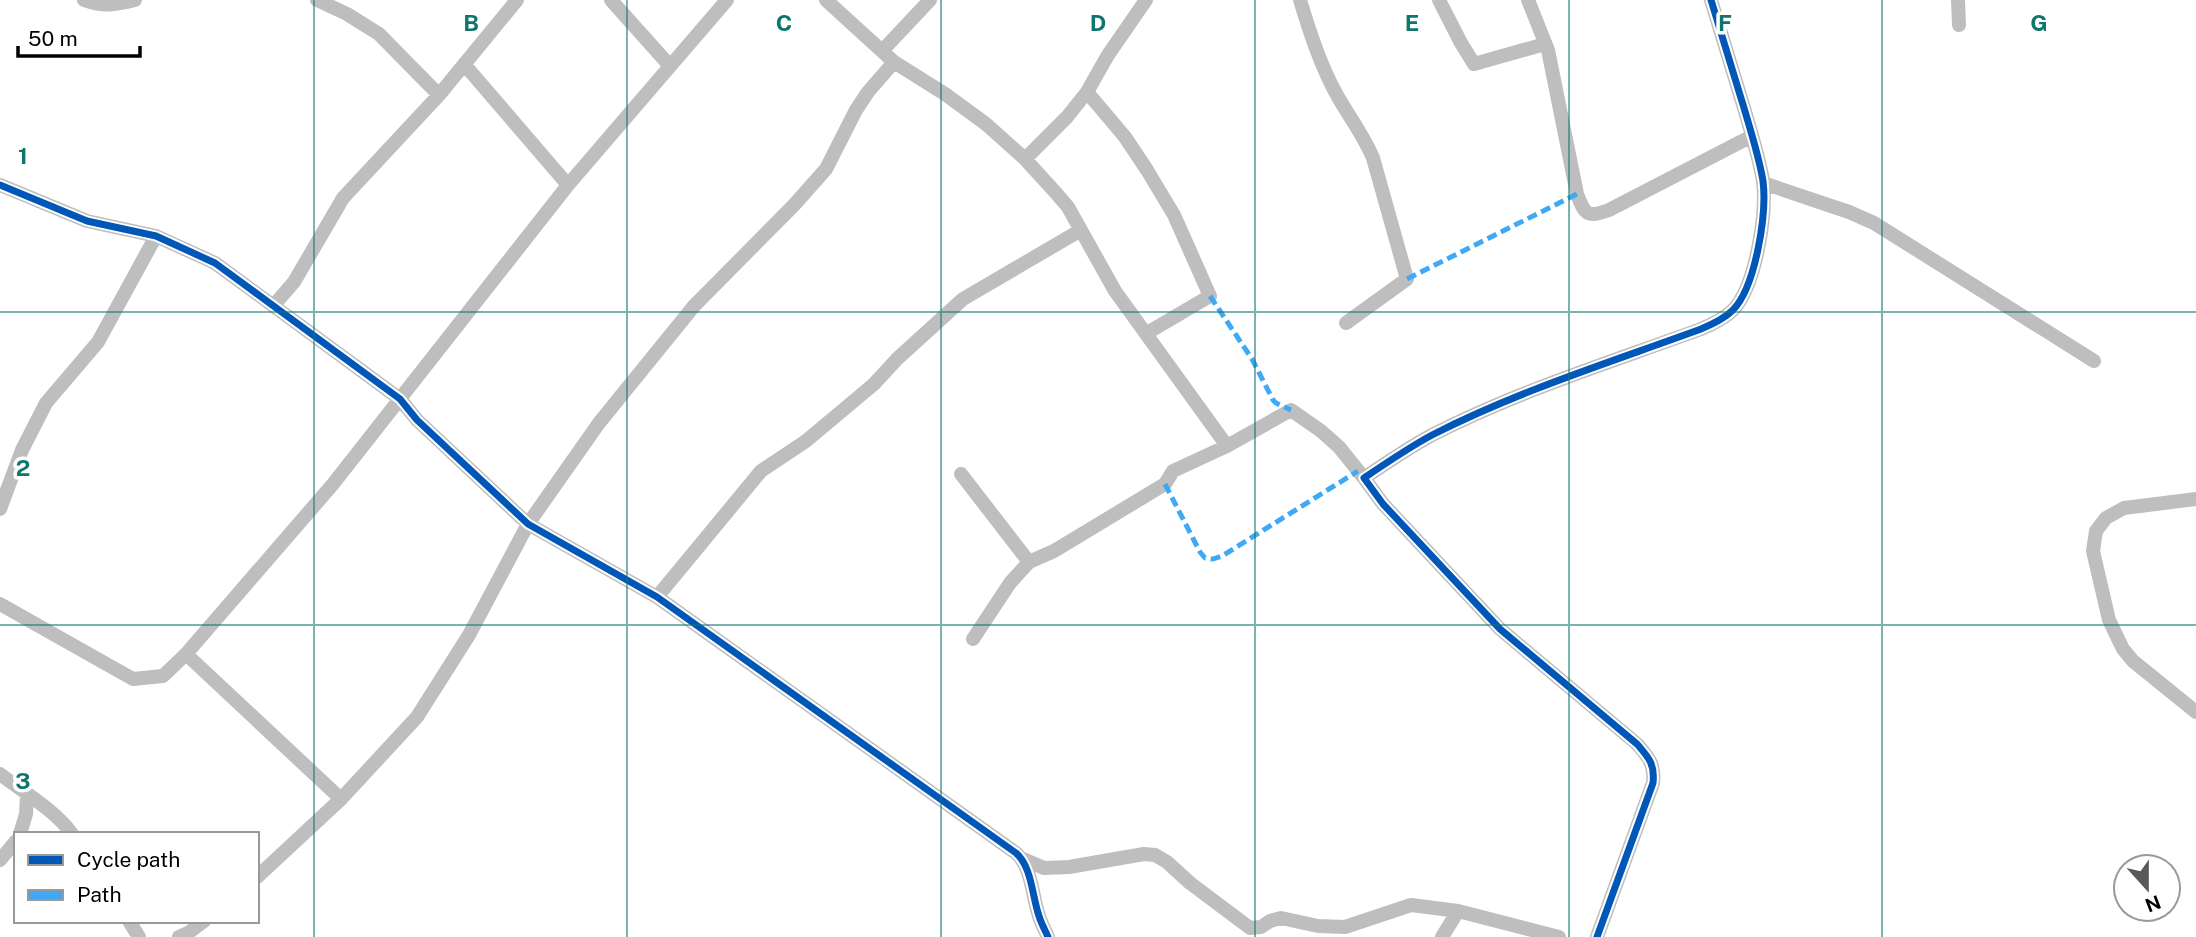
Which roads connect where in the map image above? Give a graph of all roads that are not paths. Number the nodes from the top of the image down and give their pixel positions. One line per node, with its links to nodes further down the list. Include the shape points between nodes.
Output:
1 (84, 0): 2 (street, via 113,6)
2 (135, 0)
3 (317, 0): 22 (street, via 379,34)
4 (517, 0): 19 (street)
5 (611, 0): 20 (street)
6 (727, 0): 20 (street)
7 (826, 0): 17 (street)
8 (930, 0): 17 (street)
9 (1146, 0): 21 (street)
10 (1300, 0): 31 (street, via 1323,66 1373,158 1407,279)
11 (1438, 0): 16 (street, via 1474,64)
12 (1528, 0): 16 (street)
13 (1711, 0): 23 (street)
14 (1958, 0): 15 (street)
15 (1959, 25)
16 (1545, 44): 23 (street, via 1577,194 1589,214 1609,210)
17 (882, 51): 18 (street)
18 (894, 62): 24 (street, via 946,94); 40 (street, via 856,110 826,169 694,306 599,423)
19 (464, 64): 22 (street); 27 (street)
20 (670, 66): 27 (street)
21 (1087, 92): 24 (street); 32 (street, via 1147,170 1177,222 1210,296)
22 (439, 95): 30 (street, via 343,198 294,282)
23 (1752, 135): 25 (street)
24 (1025, 159): 28 (street, via 1068,207)
25 (1763, 183): 33 (street, via 1874,223); 37 (street, via 1751,277 1734,309 1718,322 1476,414)
26 (0, 185): 29 (street, via 87,221)
27 (568, 185): 34 (street)
28 (1081, 230): 32 (street, via 1105,275); 42 (street, via 963,299 874,384 806,441 761,471)
29 (156, 236): 30 (street, via 215,263); 39 (street, via 98,342 46,403)
30 (274, 305): 34 (street)
31 (1346, 323)
32 (1147, 333): 35 (street)
33 (2094, 361)
34 (400, 399): 40 (street); 45 (street)
35 (1227, 446): 37 (street, via 1291,410 1339,447); 41 (street, via 1172,471 1165,484)
36 (961, 474): 41 (street)
37 (1364, 478): 62 (street, via 1500,629 1637,744 1655,769)
38 (2196, 499): 46 (street, via 2124,508 2106,518 2096,531 2093,551 2109,620 2123,649)
39 (0, 509)
40 (528, 524): 42 (street); 49 (street, via 469,635 417,717)
41 (1029, 562): 44 (street)
42 (657, 597): 53 (street)
43 (0, 604): 45 (street, via 133,679 163,676)
44 (973, 639)
45 (186, 654): 49 (street)
46 (2196, 712)
47 (0, 774): 48 (street)
48 (27, 794): 50 (street); 51 (street)
49 (341, 799): 55 (street)
50 (21, 832)
51 (71, 832)
52 (14, 843): 54 (street)
53 (1023, 859): 56 (street, via 1044,868 1155,855 1250,928 1282,918 1345,927 1411,905); 59 (street)
54 (0, 860)
55 (259, 875)
56 (1458, 911): 60 (street); 61 (street)
57 (201, 923): 58 (street)
58 (179, 937)
59 (1048, 937)
60 (1442, 937)
61 (1559, 937)
62 (1597, 937)

